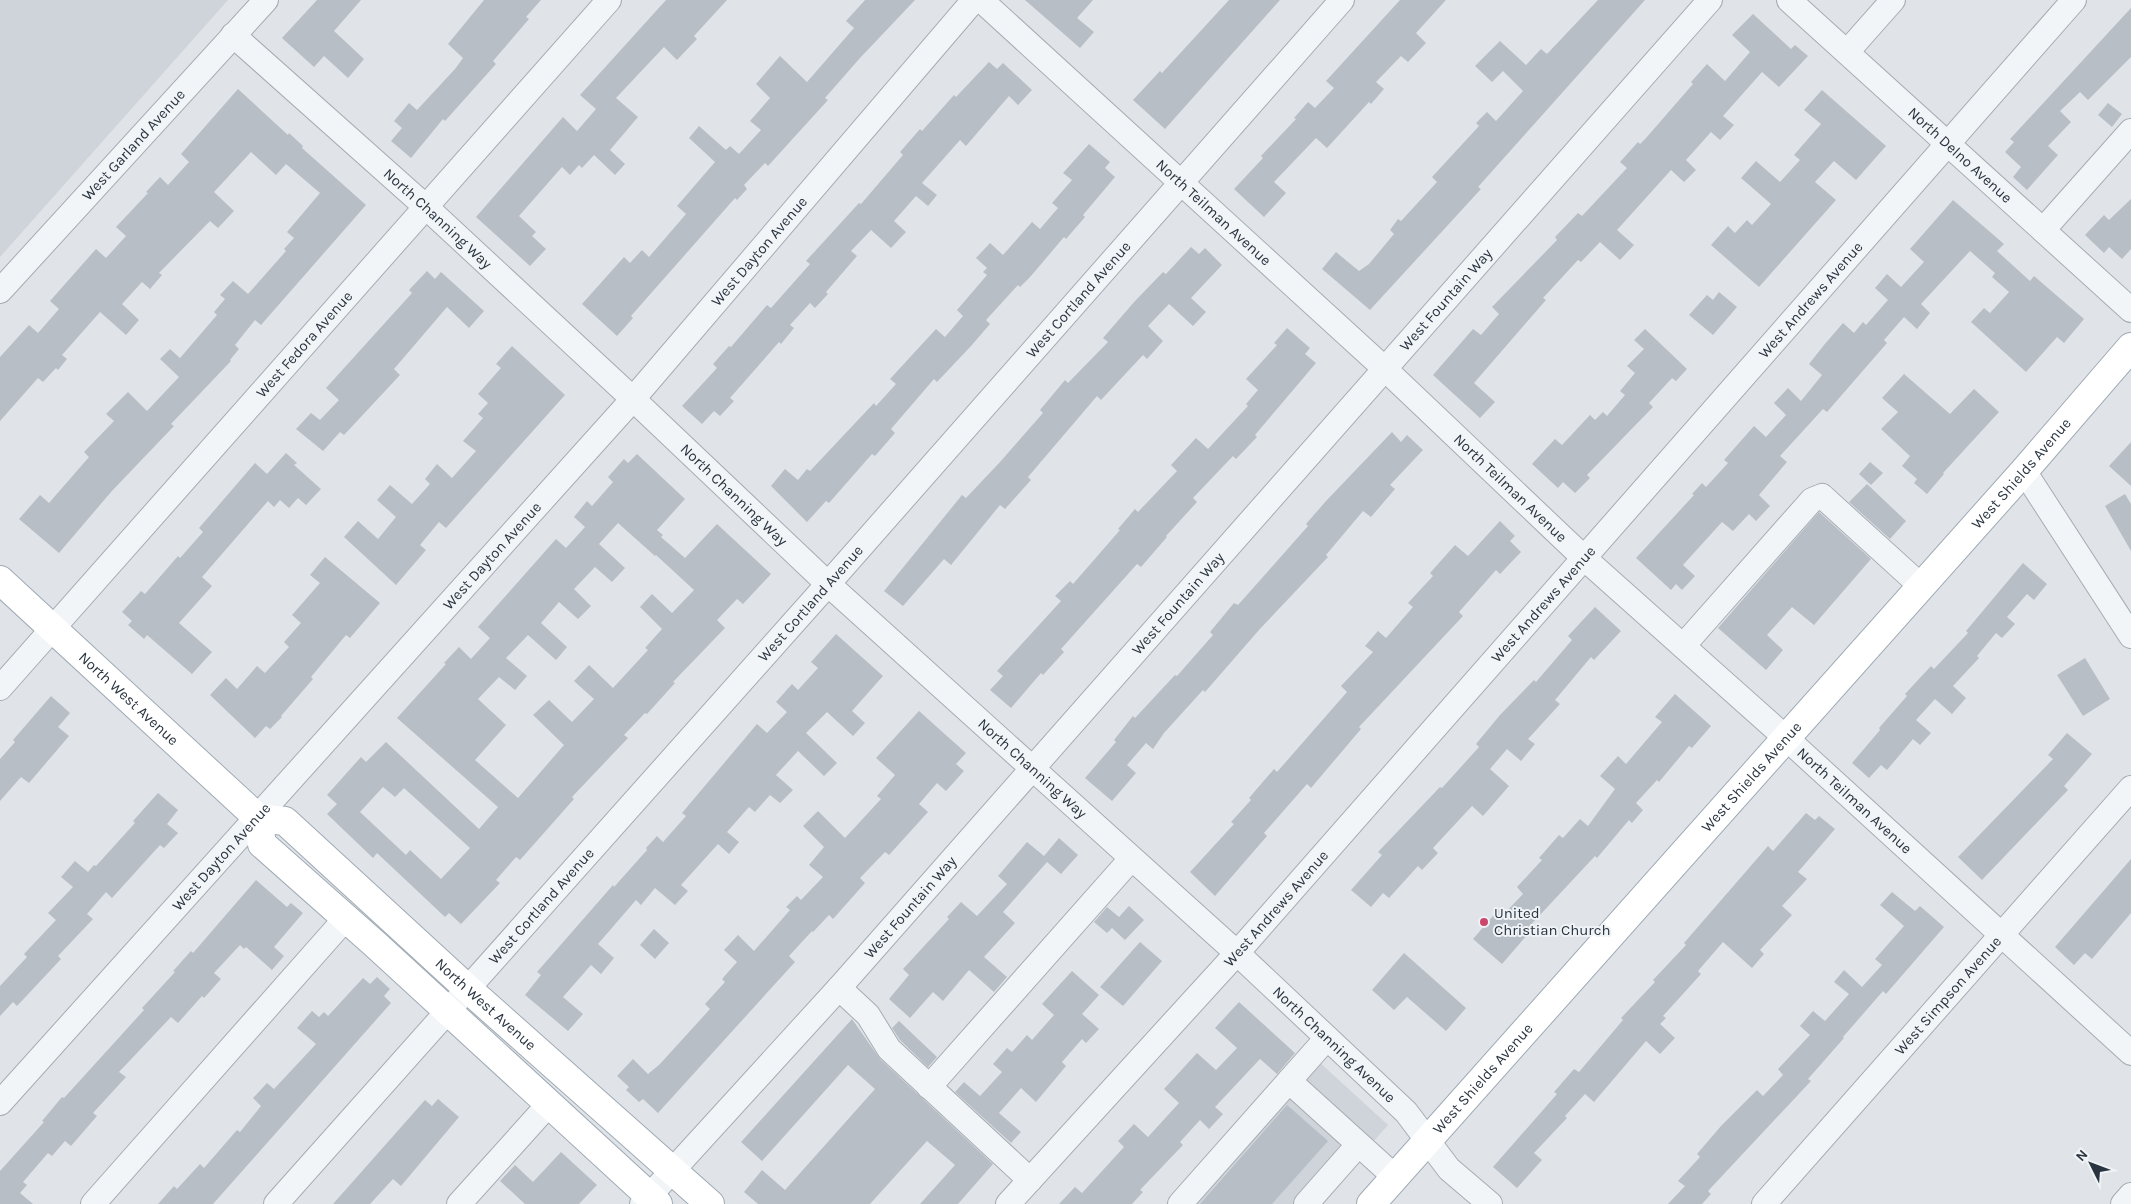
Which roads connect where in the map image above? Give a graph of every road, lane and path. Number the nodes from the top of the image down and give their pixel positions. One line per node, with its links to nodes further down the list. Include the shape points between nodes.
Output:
1 (609, 0): 15 (street, West Fedora Avenue)
2 (974, 0): 21 (street, West Dayton Avenue)
3 (981, 0): 14 (street, North Teilman Avenue)
4 (1342, 0): 14 (street, West Cortland Avenue)
5 (1710, 0): 20 (street, West Fountain Way)
6 (1789, 0): 11 (street, North Delno Avenue)
7 (1893, 0): 11 (street)
8 (2074, 0): 13 (street, West Andrews Avenue)
9 (260, 2): 10 (street, West Garland Avenue)
10 (233, 35): 15 (street, North Channing Way); 17 (street, West Garland Avenue)
11 (1847, 52): 13 (street, North Delno Avenue)
12 (2131, 132): 16 (street)
13 (1948, 144): 16 (street, North Delno Avenue); 23 (street, West Andrews Avenue)
14 (1180, 183): 20 (street, North Teilman Avenue); 25 (street, West Cortland Avenue)
15 (426, 207): 21 (street, North Channing Way); 27 (street, West Fedora Avenue)
16 (2043, 230): 18 (street, North Delno Avenue)
17 (0, 291)
18 (2131, 310)
19 (2131, 347): 22 (main road, West Shields Avenue)
20 (1385, 369): 23 (street, North Teilman Avenue); 32 (street, West Fountain Way)
21 (633, 399): 25 (street, North Channing Way); 34 (street, West Dayton Avenue)
22 (2024, 471): 26 (main road, West Shields Avenue); 28 (street)
23 (1584, 558): 29 (street, North Teilman Avenue); 38 (street, West Andrews Avenue)
24 (0, 580): 27 (main road, North West Avenue)
25 (828, 584): 32 (street, North Channing Way); 40 (street, West Cortland Avenue)
26 (1921, 586): 29 (street, via 1822,496 1812,500); 31 (main road, West Shields Avenue)
27 (53, 628): 30 (street, West Fedora Avenue); 34 (main road, North West Avenue)
28 (2131, 636)
29 (1683, 646): 31 (street, North Teilman Avenue)
30 (0, 688)
31 (1786, 738): 37 (street, North Teilman Avenue); 48 (main road, West Shields Avenue)
32 (1032, 768): 35 (street, North Channing Way); 39 (street, West Fountain Way)
33 (2131, 788): 37 (street, West Simpson Avenue)
34 (258, 818): 36 (main road, North West Avenue, via 262,844); 40 (main road, North West Avenue, via 285,821); 46 (street, West Dayton Avenue)
35 (1131, 859): 38 (street, North Channing Way); 45 (street)
36 (346, 918): 41 (main road, North West Avenue); 55 (street)
37 (2001, 936): 43 (street, North Teilman Avenue); 64 (street, West Simpson Avenue)
38 (1237, 953): 42 (street, North Channing Avenue); 52 (street, West Andrews Avenue)
39 (839, 988): 45 (street, via 868,1015 889,1049); 50 (street, West Fountain Way)
40 (468, 989): 41 (street, West Cortland Avenue); 50 (main road, North West Avenue)
41 (448, 1011): 47 (main road, North West Avenue); 56 (street, West Cortland Avenue)
42 (1327, 1038): 44 (street); 48 (street, North Channing Avenue, via 1406,1112)
43 (2131, 1053)
44 (1289, 1081): 49 (street); 60 (street)
45 (929, 1087): 52 (street)
46 (0, 1103)
47 (549, 1104): 54 (main road, North West Avenue); 57 (street)
48 (1427, 1140): 51 (main road, West Shields Avenue); 63 (street, via 1449,1169)
49 (1358, 1145): 51 (street); 61 (street)
50 (673, 1170): 54 (street, West Fountain Way); 58 (main road, North West Avenue)
51 (1394, 1177): 62 (main road, West Shields Avenue)
52 (1030, 1180): 59 (street, West Andrews Avenue)
53 (2131, 1195): 65 (street)
54 (650, 1201)
55 (93, 1204)
56 (276, 1204)
57 (459, 1204)
58 (710, 1204)
59 (1008, 1204)
60 (1180, 1204)
61 (1306, 1204)
62 (1371, 1204)
63 (1490, 1204)
64 (1764, 1204)
65 (2123, 1204)

